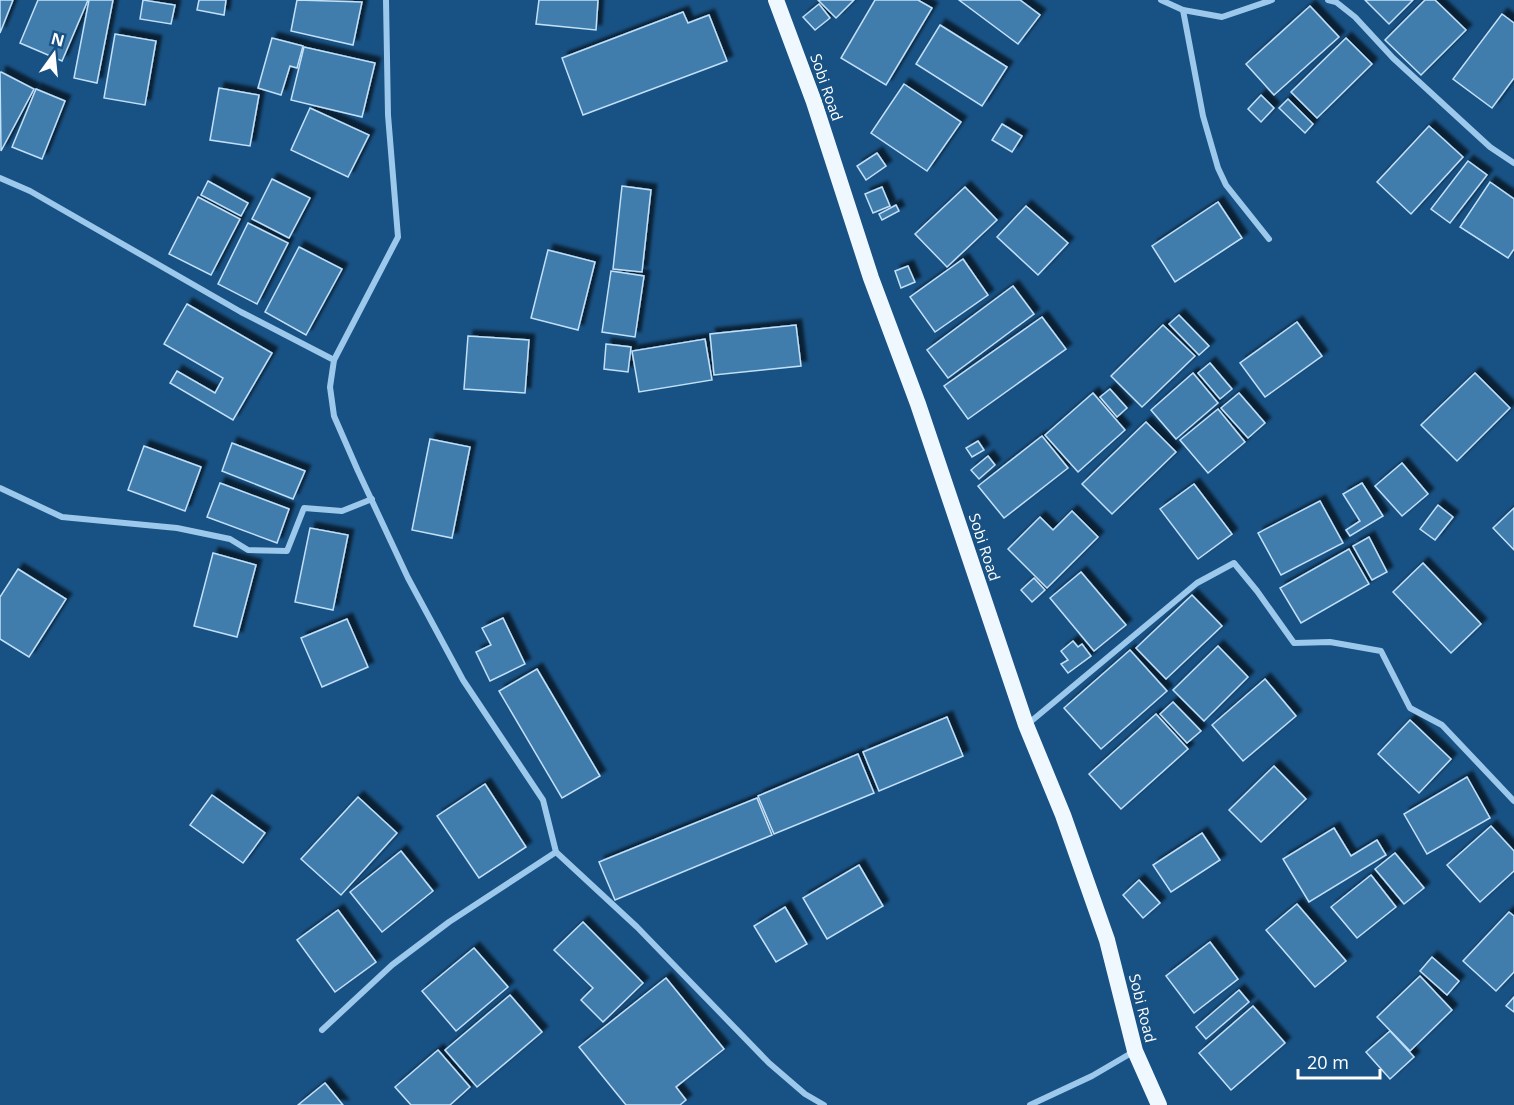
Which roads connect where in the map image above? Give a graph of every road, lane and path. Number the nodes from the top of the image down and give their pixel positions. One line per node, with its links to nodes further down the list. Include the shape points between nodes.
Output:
1 (387, 0): 11 (street, via 388,115 398,237)
2 (776, 0): 14 (highway, Sobi Road)
3 (1161, 0): 7 (street)
4 (1272, 0): 7 (street, via 1222,18)
5 (1328, 0): 6 (street)
6 (1336, 1): 8 (street, via 1490,147)
7 (1183, 10): 10 (street, via 1203,116 1218,168 1226,185)
8 (1514, 163)
9 (0, 178): 11 (street)
10 (1269, 239)
11 (334, 360): 13 (street, via 330,387 334,416)
12 (0, 489): 13 (street, via 62,517 177,528 230,539 248,550 278,551 287,551 304,508 342,511)
13 (372, 499): 16 (street, via 408,578 463,680 543,800)
14 (1026, 725): 15 (street, via 1197,583 1234,563 1294,643 1330,642 1381,651 1410,708 1442,724); 18 (highway, Sobi Road, via 1107,940)
15 (1514, 801)
16 (556, 852): 17 (street, via 449,922 392,965); 19 (street, via 637,927 770,1063)
17 (322, 1030)
18 (1135, 1051): 20 (street); 21 (highway, Sobi Road)
19 (824, 1105)
20 (1030, 1105)
21 (1159, 1105)

